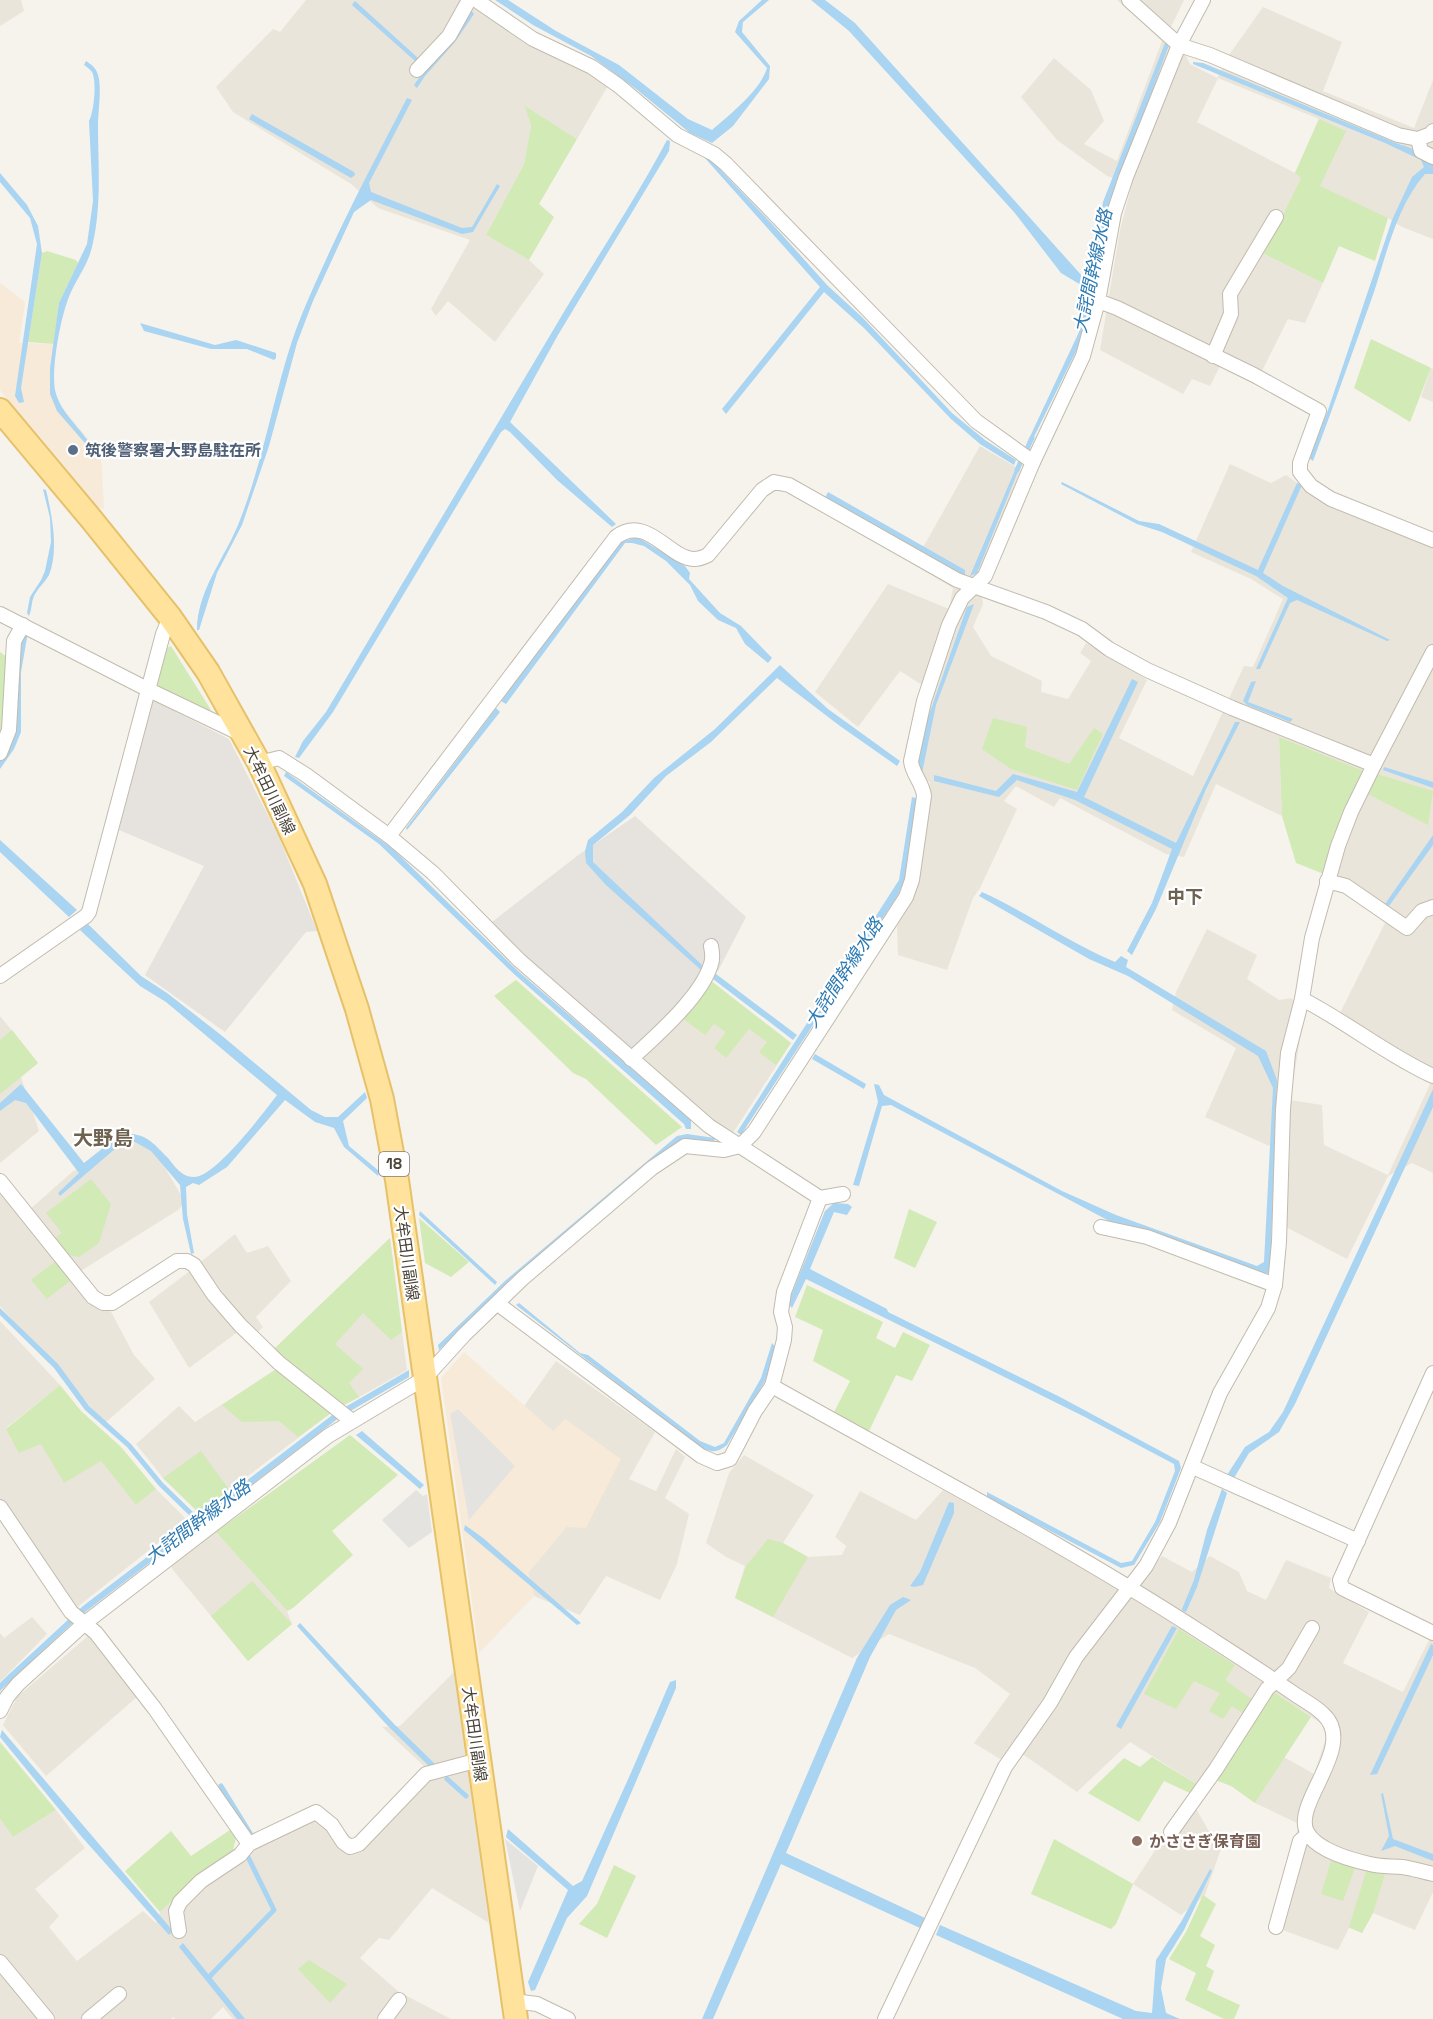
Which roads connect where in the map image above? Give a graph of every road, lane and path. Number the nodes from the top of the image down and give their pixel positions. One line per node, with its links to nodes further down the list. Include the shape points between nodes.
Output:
1 (469, 0): 6 (street, via 449,36)
2 (476, 0): 14 (street, via 533,39 592,67 677,135 714,154 975,421)
3 (1129, 0): 5 (street)
4 (1203, 0): 5 (street)
5 (1173, 40): 8 (street, via 1398,135); 11 (street, via 1114,213)
6 (417, 69)
7 (1433, 131): 8 (street)
8 (1418, 139): 9 (street, via 1421,151)
9 (1433, 157)
10 (1276, 217): 12 (street, via 1230,294 1231,314)
11 (1098, 301): 12 (street); 14 (street, via 1083,356)
12 (1213, 356): 15 (street, via 1319,411 1300,462 1300,472 1311,486 1331,499)
13 (0, 410): 18 (main road, 大牟田川副線 / 18)
14 (1034, 462): 16 (street, via 985,576)
15 (1433, 540)
16 (974, 586): 25 (street, via 1047,612 1147,670); 26 (street, via 789,485 774,482 762,490 708,555 686,557 648,534 624,531); 34 (street, via 962,598 950,625 924,701 911,761 924,796 906,897 754,1132)
17 (0, 614): 19 (street)
18 (170, 617): 21 (street); 22 (main road, 大牟田川副線 / 18, via 208,672)
19 (23, 625): 21 (street); 23 (street, via 14,641 9,730)
20 (1433, 652): 25 (street)
21 (149, 690): 22 (street); 30 (street, via 86,916)
22 (242, 735): 24 (main road, 大牟田川副線 / 18)
23 (0, 753)
24 (258, 763): 26 (street, via 279,758); 42 (main road, 大牟田川副線 / 18, via 315,884 382,1099)
25 (1374, 765): 27 (street, via 1348,820)
26 (389, 836): 32 (street, via 433,873 519,960)
27 (1327, 881): 28 (street, via 1346,886 1407,928 1422,911); 31 (street)
28 (1433, 907)
29 (711, 946): 32 (street, via 712,962 704,981 672,1022)
30 (0, 976)
31 (1302, 999): 33 (street); 39 (street, via 1288,1053)
32 (631, 1059): 34 (street, via 709,1126)
33 (1433, 1076)
34 (740, 1146): 37 (street); 40 (street, via 724,1150 685,1146 652,1168)
35 (0, 1181): 44 (street, via 93,1297 103,1304 177,1261 187,1261 240,1325 279,1363)
36 (843, 1194): 37 (street)
37 (820, 1198): 43 (street, via 784,1292 784,1340)
38 (1101, 1227): 39 (street, via 1147,1237)
39 (1275, 1285): 45 (street, via 1268,1308 1220,1393)
40 (498, 1304): 42 (street); 43 (street, via 652,1421 717,1463 730,1459)
41 (1433, 1373): 47 (street)
42 (425, 1378): 44 (street); 54 (main road, 大牟田川副線 / 18)
43 (772, 1386): 48 (street)
44 (352, 1420): 49 (street)
45 (1193, 1467): 47 (street); 48 (street, via 1169,1523 1146,1566)
46 (0, 1507): 49 (street, via 71,1612)
47 (1358, 1541): 51 (street, via 1340,1580 1342,1588)
48 (1130, 1586): 52 (street); 69 (street, via 1076,1657 1050,1703 1005,1767)
49 (85, 1623): 53 (street, via 18,1684); 57 (street, via 155,1709)
50 (1312, 1628): 52 (street, via 1289,1668)
51 (1433, 1633)
52 (1275, 1680): 55 (street); 56 (street, via 1324,1714 1334,1736 1327,1765 1306,1813)
53 (0, 1711)
54 (479, 1760): 57 (street, via 426,1774 359,1844 350,1847 343,1842 332,1825 316,1812); 64 (main road, 大牟田川副線 / 18)
55 (1171, 1832)
56 (1308, 1834): 58 (street, via 1337,1854 1372,1865); 59 (street, via 1300,1841)
57 (249, 1844): 60 (street, via 180,1902 176,1911)
58 (1433, 1874)
59 (1276, 1927)
60 (179, 1931)
61 (0, 1962): 65 (street)
62 (119, 1994): 66 (street)
63 (399, 2000): 67 (street)
64 (515, 2010): 68 (street, via 537,2004)
65 (47, 2019)
66 (89, 2019)
67 (386, 2019)
68 (568, 2019)
69 (885, 2019)

